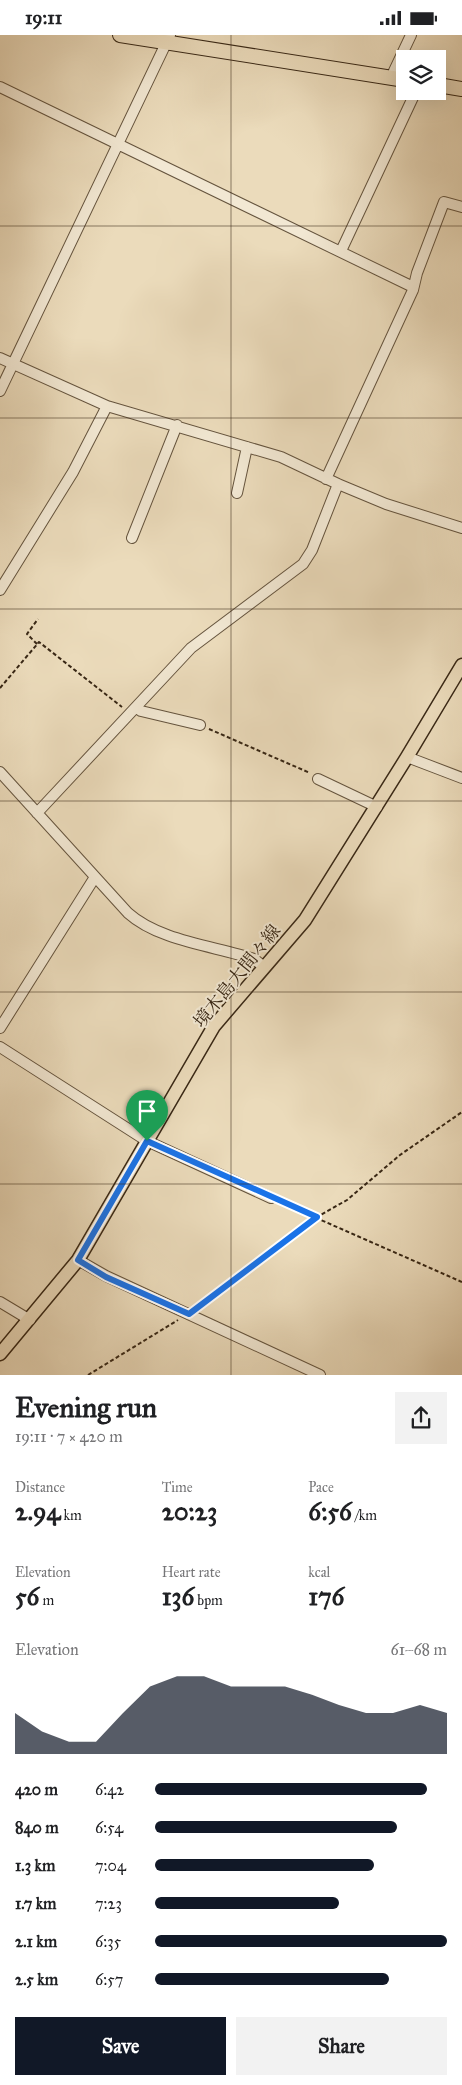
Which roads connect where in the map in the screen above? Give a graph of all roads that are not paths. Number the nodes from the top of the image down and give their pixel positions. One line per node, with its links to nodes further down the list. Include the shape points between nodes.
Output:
1 (120, 35): 3 (highway)
2 (411, 35): 4 (street)
3 (168, 39): 5 (highway); 10 (street)
4 (404, 50)
5 (396, 78)
6 (446, 86): 8 (highway)
7 (0, 87): 10 (street)
8 (462, 89)
9 (412, 100): 12 (street)
10 (118, 143): 12 (street); 15 (street)
11 (462, 207): 13 (street, via 444,202)
12 (341, 251): 13 (street)
13 (413, 287): 20 (street)
14 (0, 358): 15 (street)
15 (13, 364): 16 (street); 17 (street)
16 (0, 391)
17 (108, 407): 18 (street); 25 (street, via 73,472)
18 (177, 425): 19 (street); 24 (street)
19 (248, 447): 20 (street, via 292,461); 22 (street)
20 (326, 479): 21 (street)
21 (338, 484): 23 (street); 27 (street, via 303,564 205,636)
22 (237, 493)
23 (462, 528)
24 (132, 538)
25 (0, 590)
26 (462, 665): 29 (main road, 境木島大間々線)
27 (133, 710): 28 (street); 34 (street)
28 (200, 725)
29 (407, 757): 31 (street); 33 (main road, 境木島大間々線)
30 (0, 772): 34 (street)
31 (462, 778)
32 (318, 779): 33 (street)
33 (376, 807): 36 (main road, 境木島大間々線, via 305,920)
34 (38, 813): 35 (street)
35 (95, 877): 36 (street, via 143,925 254,959); 37 (street)
36 (264, 967): 39 (main road, 境木島大間々線, via 214,1026)
37 (0, 1029)
38 (0, 1047): 39 (street)
39 (147, 1141): 40 (street); 41 (main road, 境木島大間々線)
40 (271, 1198)
41 (78, 1260): 43 (main road, 境木島大間々線); 45 (street, via 106,1277)
42 (0, 1302): 43 (street)
43 (30, 1320): 44 (main road, 境木島大間々線)
44 (0, 1354)
45 (320, 1375)

